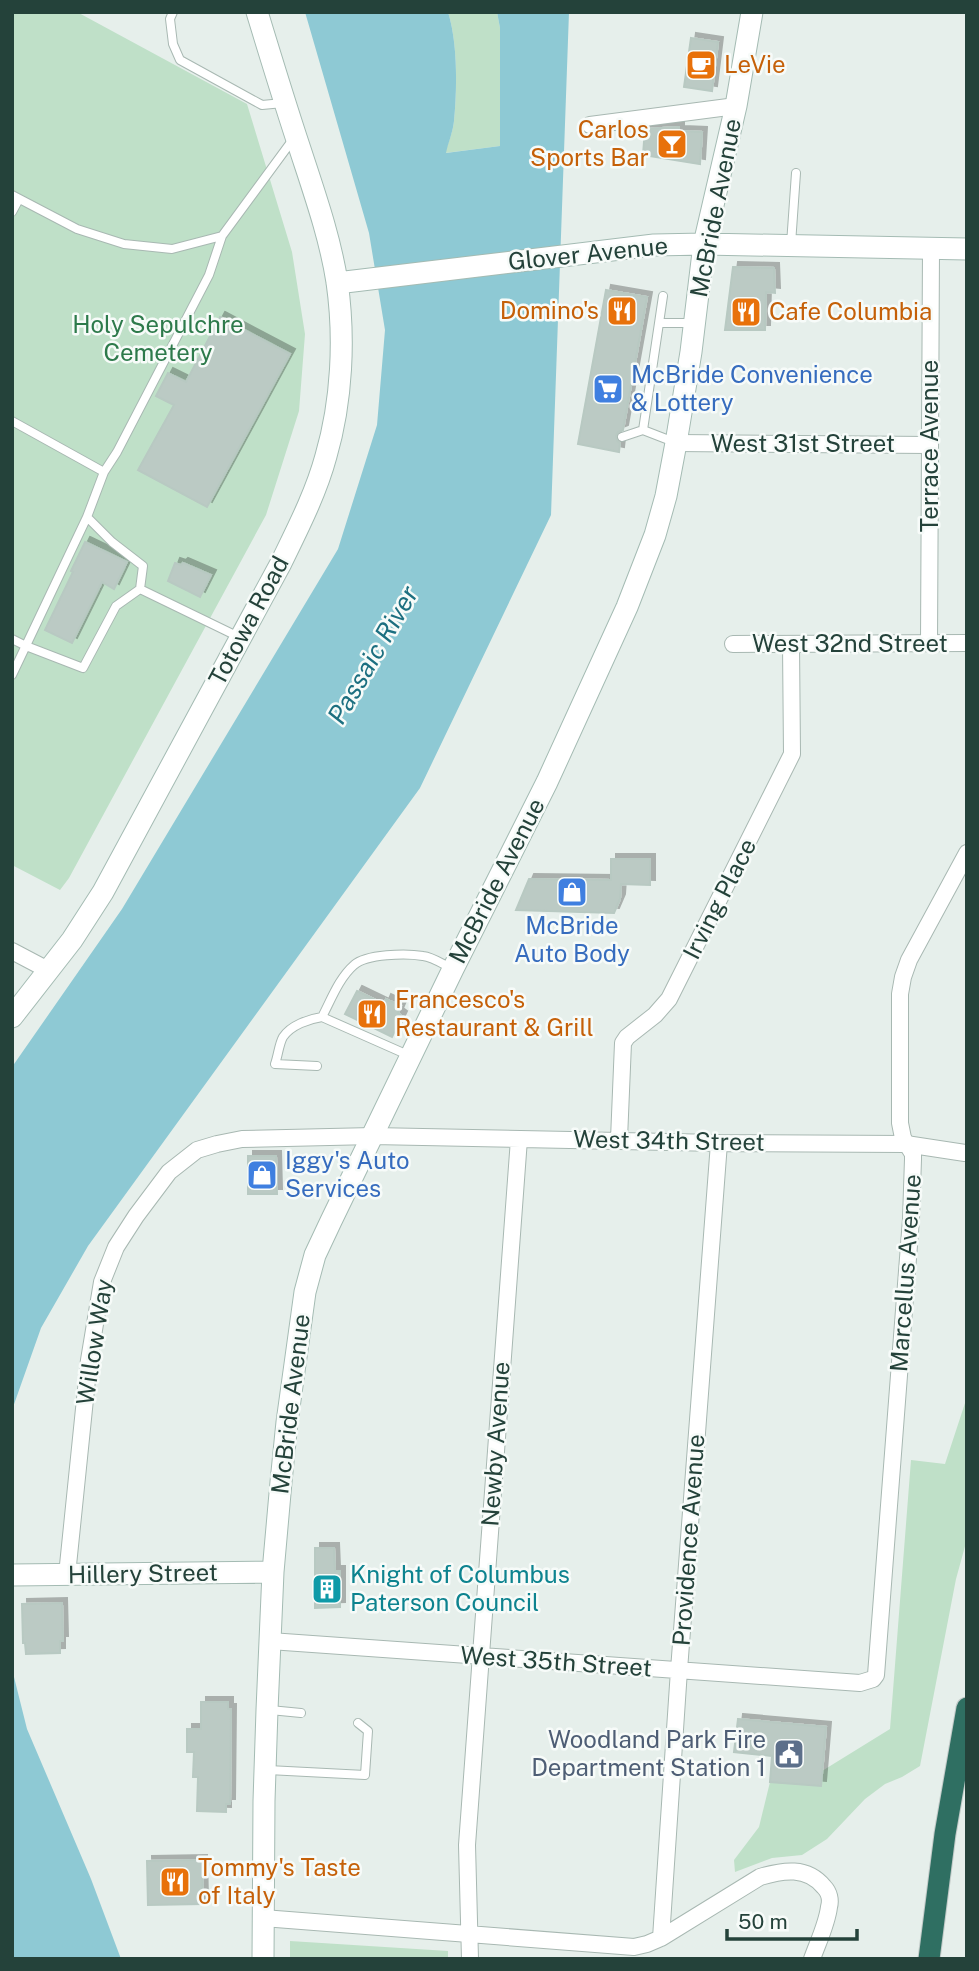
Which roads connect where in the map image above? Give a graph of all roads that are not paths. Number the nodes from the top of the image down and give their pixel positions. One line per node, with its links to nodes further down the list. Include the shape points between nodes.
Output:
1 (173, 12): 4 (lane, via 173,44 180,60 262,105)
2 (257, 12): 4 (main road, Totowa Road)
3 (752, 12): 5 (main road, McBride Avenue)
4 (284, 103): 7 (main road, Totowa Road)
5 (736, 106): 6 (street); 12 (main road, McBride Avenue)
6 (590, 125)
7 (296, 136): 11 (lane); 16 (main road, Totowa Road, via 328,241)
8 (796, 173): 13 (lane)
9 (16, 197): 10 (lane); 11 (lane, via 77,229 124,244 172,248)
10 (12, 212)
11 (222, 236): 25 (lane, via 192,310)
12 (704, 244): 13 (main road, Glover Avenue); 16 (main road, Glover Avenue, via 654,245); 19 (main road, McBride Avenue)
13 (790, 247): 14 (main road, Glover Avenue)
14 (931, 249): 15 (main road, Glover Avenue); 24 (street, Terrace Avenue)
15 (967, 249)
16 (347, 281): 28 (main road, Totowa Road, via 327,455 302,521)
17 (663, 296): 18 (lane)
18 (659, 323): 19 (lane); 21 (lane)
19 (695, 323): 23 (main road, McBride Avenue)
20 (12, 421): 25 (lane)
21 (643, 430): 22 (lane); 23 (lane)
22 (622, 437)
23 (676, 443): 24 (street, West 31st Street); 38 (main road, McBride Avenue, via 655,535 628,607)
24 (930, 445): 30 (street, Terrace Avenue)
25 (104, 472): 26 (lane)
26 (87, 517): 27 (lane, via 143,566); 34 (lane)
27 (140, 589): 28 (lane); 34 (lane, via 116,606 83,668)
28 (241, 638): 39 (main road, Totowa Road, via 103,892)
29 (12, 639): 34 (lane)
30 (929, 643): 31 (street, West 32nd Street); 33 (street, West 32nd Street)
31 (967, 643)
32 (733, 644): 33 (street, West 32nd Street)
33 (791, 644): 46 (street, Irving Place, via 792,754 669,999 623,1043)
34 (26, 646): 35 (lane)
35 (12, 675)
36 (967, 853): 48 (street, Marcellus Avenue, via 903,976 900,1124)
37 (12, 951): 39 (street)
38 (453, 969): 41 (lane, via 425,956 361,959 351,967); 42 (main road, McBride Avenue)
39 (48, 970): 40 (main road, Totowa Road)
40 (12, 1017)
41 (322, 1017): 42 (lane); 43 (lane, via 300,1023 283,1037 275,1064)
42 (411, 1056): 44 (main road, McBride Avenue)
43 (317, 1066)
44 (373, 1136): 45 (street, West 34th Street); 50 (main road, McBride Avenue, via 315,1255 305,1292 286,1422); 52 (street, Willow Way, via 242,1139 197,1150 169,1172 136,1216 116,1247 102,1282 89,1360)
45 (519, 1139): 46 (street, West 34th Street); 54 (street, Newby Avenue)
46 (619, 1139): 47 (street, West 34th Street)
47 (719, 1143): 48 (street, West 34th Street); 55 (street, Providence Avenue)
48 (906, 1144): 49 (street, West 34th Street); 56 (street, Marcellus Avenue, via 913,1154 911,1219 876,1675 868,1682)
49 (965, 1153)
50 (273, 1572): 52 (main road, Hillery Street); 53 (main road, McBride Avenue)
51 (12, 1575): 52 (main road, Hillery Street)
52 (67, 1575)
53 (270, 1641): 54 (street, West 35th Street); 58 (main road, McBride Avenue)
54 (480, 1657): 55 (street, West 35th Street); 63 (street, Newby Avenue, via 467,1845)
55 (679, 1670): 56 (street, West 35th Street); 64 (street, Providence Avenue)
56 (843, 1682)
57 (967, 1708): 68 (highway)
58 (267, 1710): 59 (lane); 61 (main road, McBride Avenue)
59 (301, 1713)
60 (358, 1723): 61 (lane, via 368,1731 365,1775)
61 (265, 1770): 62 (main road, McBride Avenue)
62 (263, 1919): 63 (street); 65 (main road, McBride Avenue)
63 (470, 1934): 64 (street, via 623,1947); 66 (street, Newby Avenue)
64 (661, 1938): 67 (street, via 760,1877 775,1872 808,1873 828,1892 830,1906)
65 (263, 1959)
66 (470, 1959)
67 (812, 1959)
68 (929, 1959)

